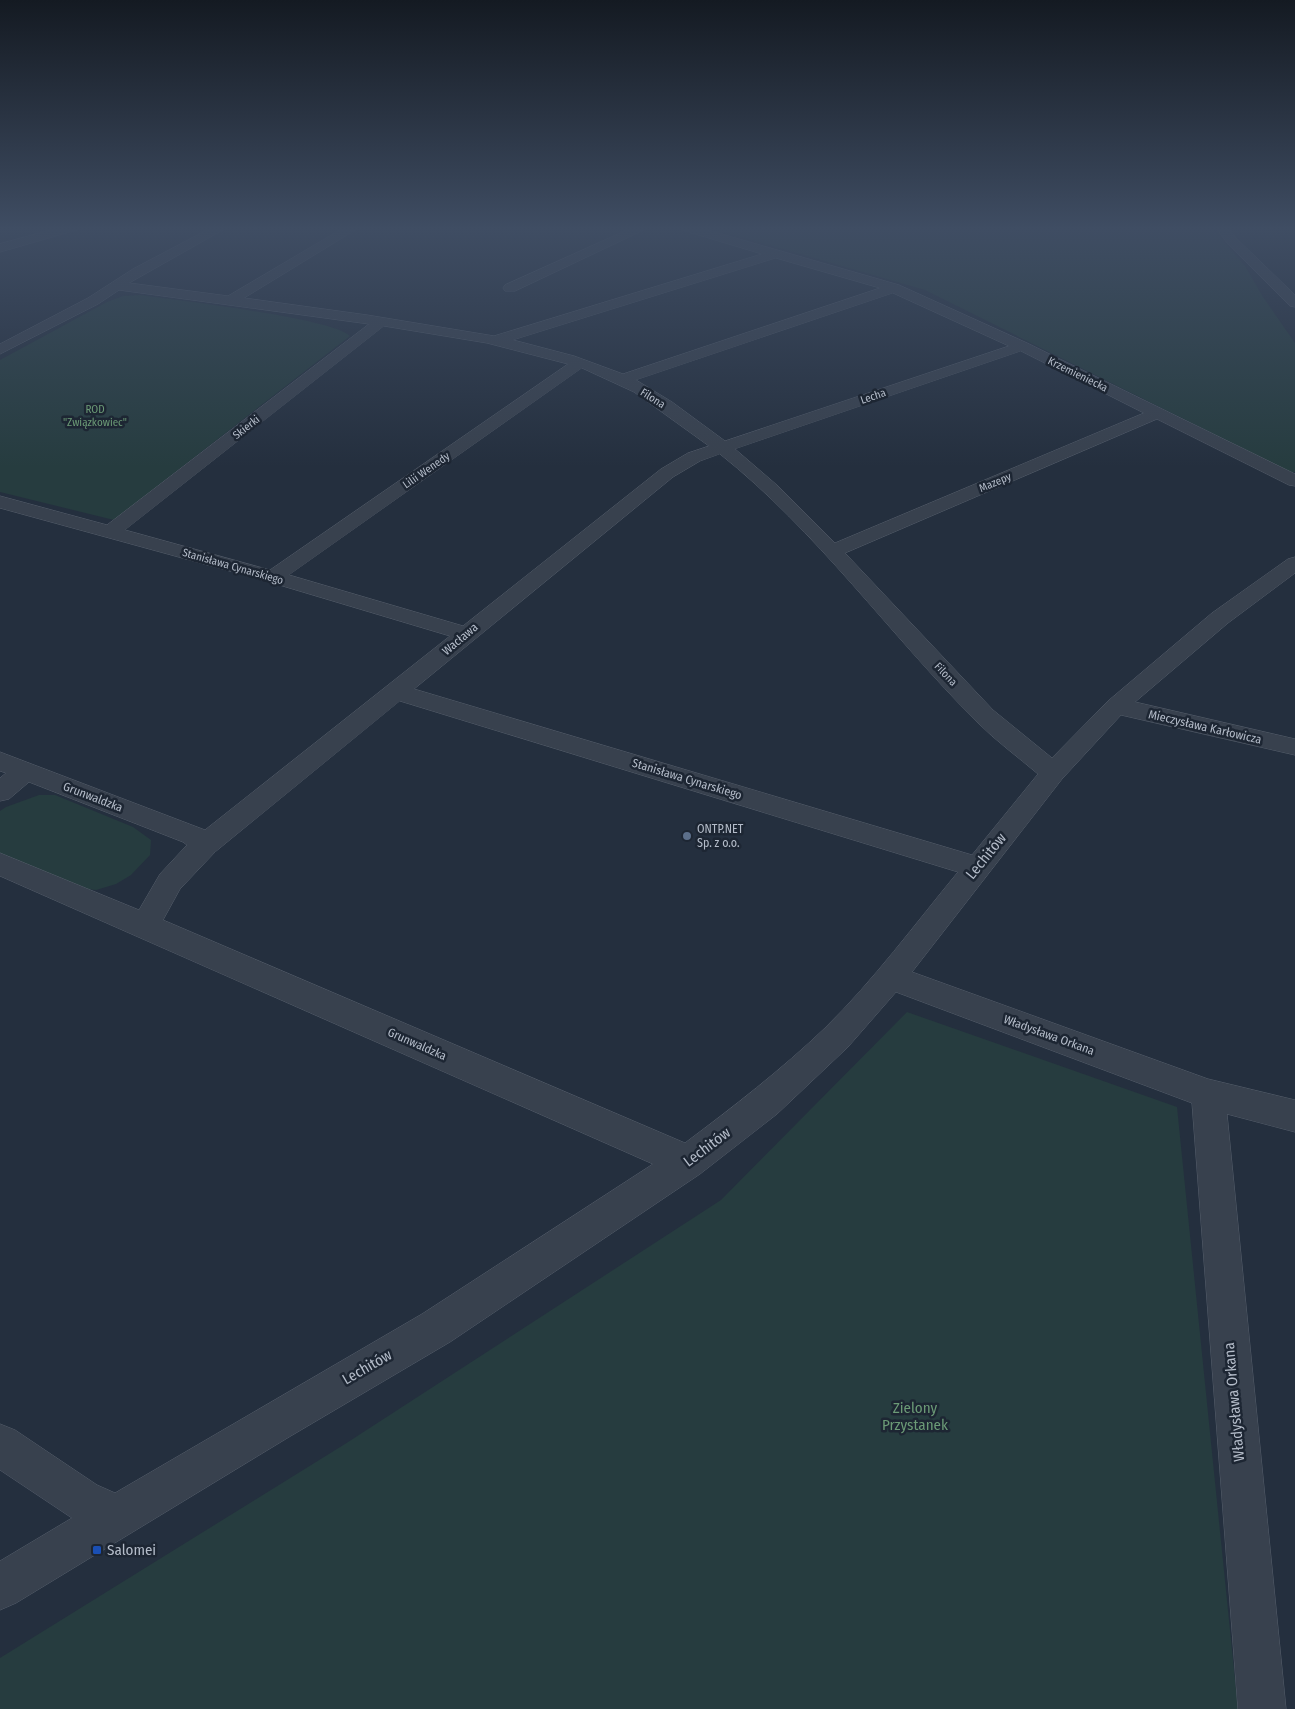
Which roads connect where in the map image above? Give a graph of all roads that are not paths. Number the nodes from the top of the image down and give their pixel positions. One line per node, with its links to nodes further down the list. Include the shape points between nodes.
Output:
1 (80, 307): 9 (street)
2 (277, 307): 6 (street, Filona)
3 (604, 307): 7 (street)
4 (838, 307): 11 (street)
5 (935, 307): 8 (street, Krzemieniecka)
6 (381, 322): 7 (street, Filona); 16 (street, Skierki)
7 (497, 340): 10 (street, Filona)
8 (1022, 346): 12 (street, Krzemieniecka); 13 (street, Lecha)
9 (0, 350)
10 (579, 363): 11 (street, Filona); 19 (street, Lilii Wenedy)
11 (623, 379): 13 (street, Filona)
12 (1158, 413): 14 (street, Krzemieniecka); 17 (street, Mazepy)
13 (724, 447): 17 (street, Filona, via 763,481); 20 (street, Wacława, via 694,457 668,473)
14 (1295, 481)
15 (0, 502): 16 (street, Stanisława Cynarskiego)
16 (111, 532): 19 (street, Stanisława Cynarskiego)
17 (832, 551): 26 (street, Filona, via 987,718)
18 (1295, 564): 22 (street, Lechitów, via 1220,618)
19 (273, 577): 20 (street, Stanisława Cynarskiego)
20 (466, 634): 21 (street, Wacława)
21 (397, 692): 28 (street, Wacława); 30 (street, Stanisława Cynarskiego)
22 (1116, 706): 23 (street, Mieczysława Karłowicza); 26 (street, Lechitów)
23 (1295, 747)
24 (0, 762): 25 (street, Grunwaldzka)
25 (25, 771): 27 (street); 28 (street, Grunwaldzka, via 193,835)
26 (1053, 773): 30 (street, Lechitów)
27 (0, 792)
28 (205, 845): 31 (street, via 181,867 158,898)
29 (0, 864): 31 (street, Grunwaldzka)
30 (978, 867): 32 (street, Lechitów)
31 (146, 926): 35 (street, Grunwaldzka)
32 (890, 977): 33 (street, Władysława Orkana); 35 (street, Lechitów, via 837,1037 765,1103)
33 (1208, 1094): 34 (street, Władysława Orkana); 39 (street, Władysława Orkana)
34 (1295, 1116)
35 (688, 1162): 37 (street, Lechitów, via 436,1328)
36 (0, 1445): 37 (street, via 82,1500)
37 (117, 1517): 38 (street, Lechitów)
38 (0, 1587)
39 (1262, 1709)

